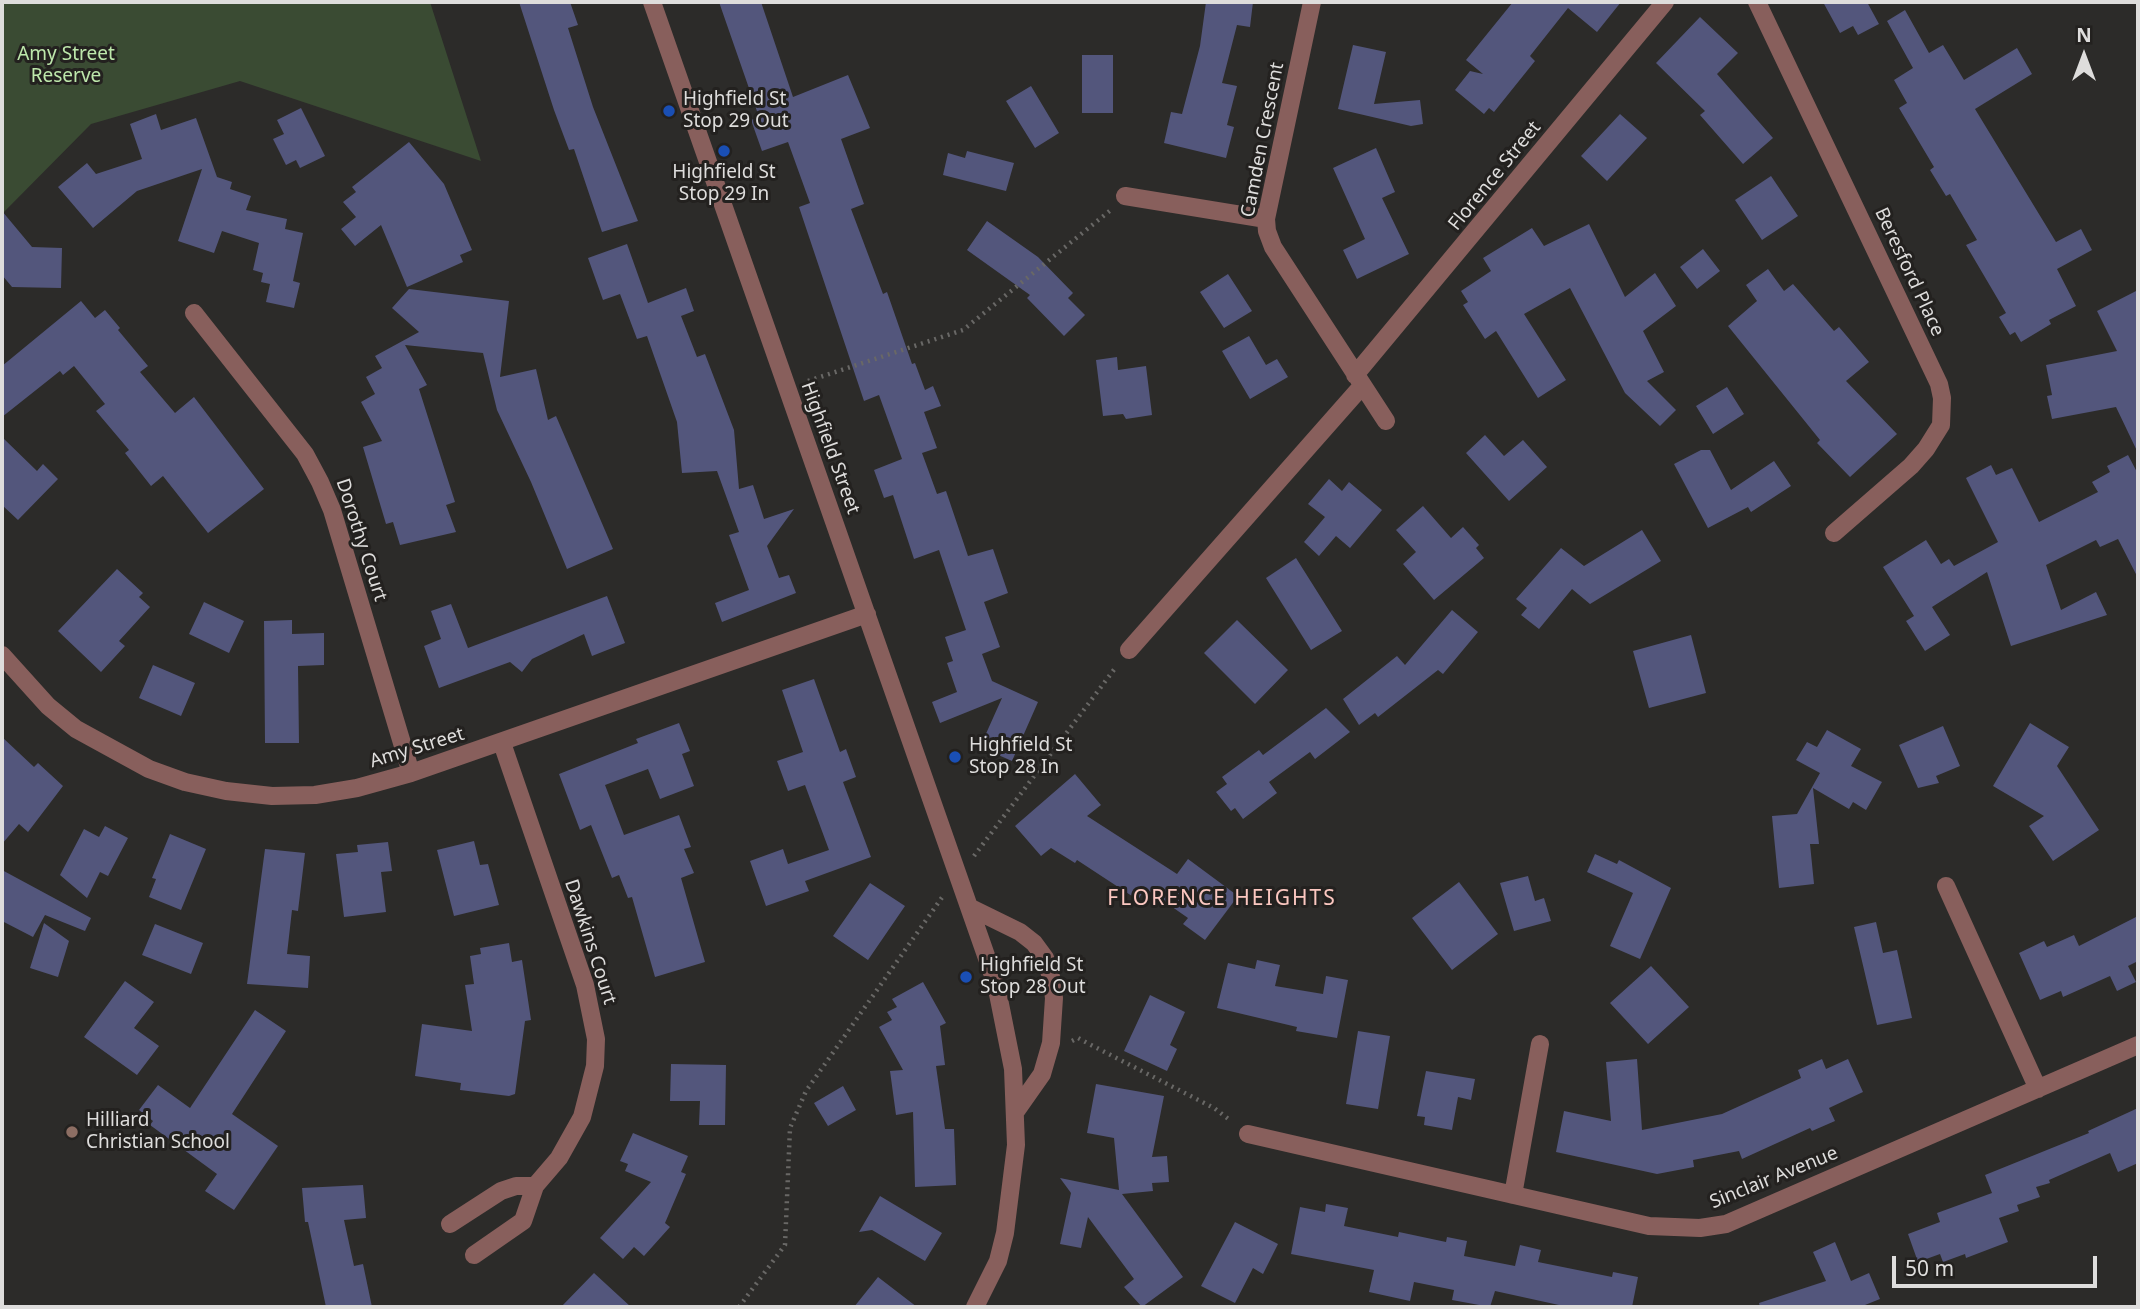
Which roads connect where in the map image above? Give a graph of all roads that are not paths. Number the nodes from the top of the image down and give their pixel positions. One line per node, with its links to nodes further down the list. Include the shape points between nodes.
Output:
1 (652, 2): 11 (street, Highfield Street)
2 (1312, 2): 6 (street, Camden Crescent)
3 (1665, 2): 8 (street, Florence Street)
4 (1757, 2): 10 (street, Beresford Place, via 1942,398 1941,425 1926,449)
5 (1125, 197): 6 (street)
6 (1266, 219): 8 (street, Camden Crescent, via 1273,247)
7 (194, 313): 15 (street, Dorothy Court, via 306,454 320,482)
8 (1358, 381): 9 (street, Camden Crescent); 12 (street, Florence Street)
9 (1386, 421)
10 (1834, 533)
11 (867, 614): 14 (street, Amy Street); 17 (street, Highfield Street)
12 (1129, 650)
13 (2, 655): 15 (street, Amy Street, via 48,706 76,729 124,757 186,782 272,796 315,795)
14 (502, 743): 15 (street, Amy Street); 23 (street, Dawkins Court, via 585,985 596,1039 595,1066 582,1117 559,1158)
15 (411, 773)
16 (1946, 886): 20 (street)
17 (971, 908): 21 (street, Highfield Street, via 1006,1028); 21 (street, via 1034,943 1051,977 1051,1043 1042,1074)
18 (1540, 1044): 24 (street)
19 (2138, 1045): 20 (street, Sinclair Avenue)
20 (2038, 1089): 24 (street, Sinclair Avenue, via 1726,1224 1675,1229 1649,1226)
21 (1016, 1111): 27 (street, Highfield Street, via 1005,1233 998,1261)
22 (1248, 1134): 24 (street, Sinclair Avenue)
23 (534, 1186): 25 (street, via 500,1191); 26 (street, Dawkins Court, via 523,1222)
24 (1513, 1195)
25 (450, 1224)
26 (474, 1255)
27 (975, 1307)

